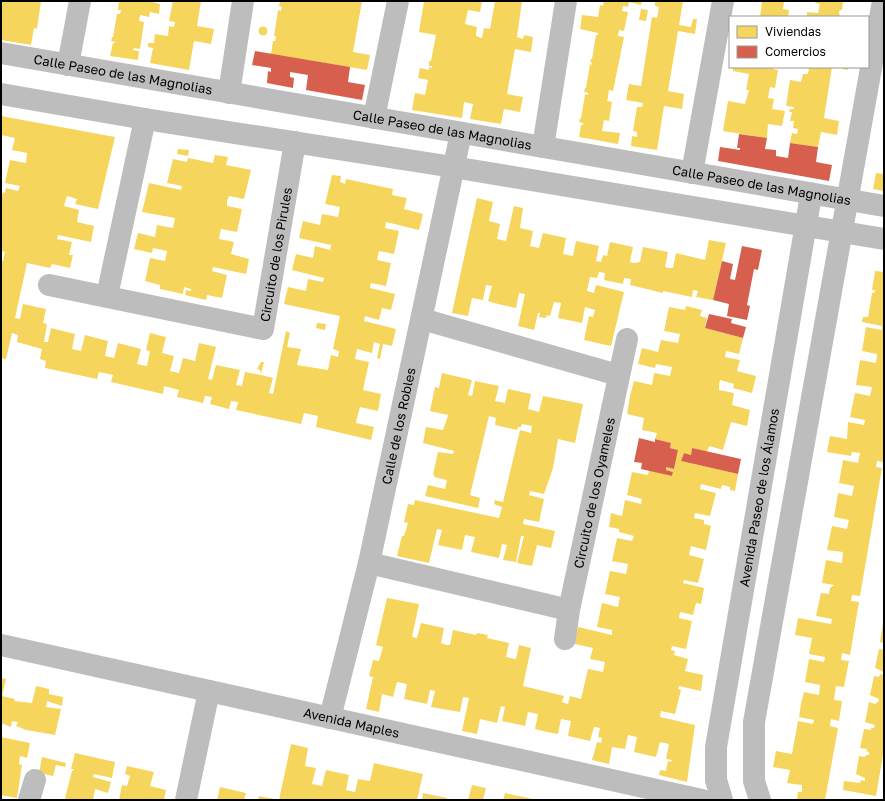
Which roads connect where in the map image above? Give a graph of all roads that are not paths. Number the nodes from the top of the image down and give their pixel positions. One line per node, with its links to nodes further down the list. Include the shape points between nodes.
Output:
1 (80, 1): 8 (street)
2 (243, 1): 9 (street)
3 (398, 1): 11 (street)
4 (566, 1): 15 (street)
5 (723, 1): 17 (street)
6 (883, 1): 19 (street)
7 (1, 53): 8 (street, Calle Paseo de las Magnolias)
8 (68, 65): 9 (street, Calle Paseo de las Magnolias)
9 (229, 93): 11 (street, Calle Paseo de las Magnolias)
10 (1, 94): 12 (street)
11 (374, 118): 13 (street, Calle Paseo de las Magnolias)
12 (145, 119): 14 (street); 25 (street)
13 (460, 133): 15 (street, Calle Paseo de las Magnolias); 16 (street, Calle de los Robles)
14 (295, 142): 16 (street); 25 (street, Circuito de los Pirules, via 263,329)
15 (543, 147): 17 (street, Calle Paseo de las Magnolias)
16 (453, 167): 21 (street); 26 (street, Calle de los Robles)
17 (692, 173): 18 (street, Calle Paseo de las Magnolias)
18 (811, 194): 19 (street, Calle Paseo de las Magnolias); 21 (street, Avenida Paseo de los Álamos)
19 (847, 200): 20 (street, Calle Paseo de las Magnolias); 22 (street)
20 (884, 206)
21 (805, 226): 22 (street); 37 (street, Avenida Paseo de los Álamos, via 716,747 716,780)
22 (842, 232): 23 (street); 38 (street, via 754,722 754,781)
23 (884, 239)
24 (49, 285): 25 (street, Circuito de los Pirules)
25 (107, 296)
26 (422, 318): 28 (street); 29 (street, Calle de los Robles)
27 (627, 339): 28 (street, Circuito de los Oyameles)
28 (618, 375): 30 (street, Circuito de los Oyameles)
29 (369, 563): 30 (street); 34 (street, Calle de los Robles)
30 (569, 610): 31 (street, Circuito de los Oyameles)
31 (565, 639)
32 (1, 645): 33 (street, Avenida Maples)
33 (209, 691): 34 (street, Avenida Maples); 35 (street)
34 (330, 718): 36 (street, Avenida Maples)
35 (186, 800)
36 (702, 800)
37 (722, 800)
38 (760, 800)

